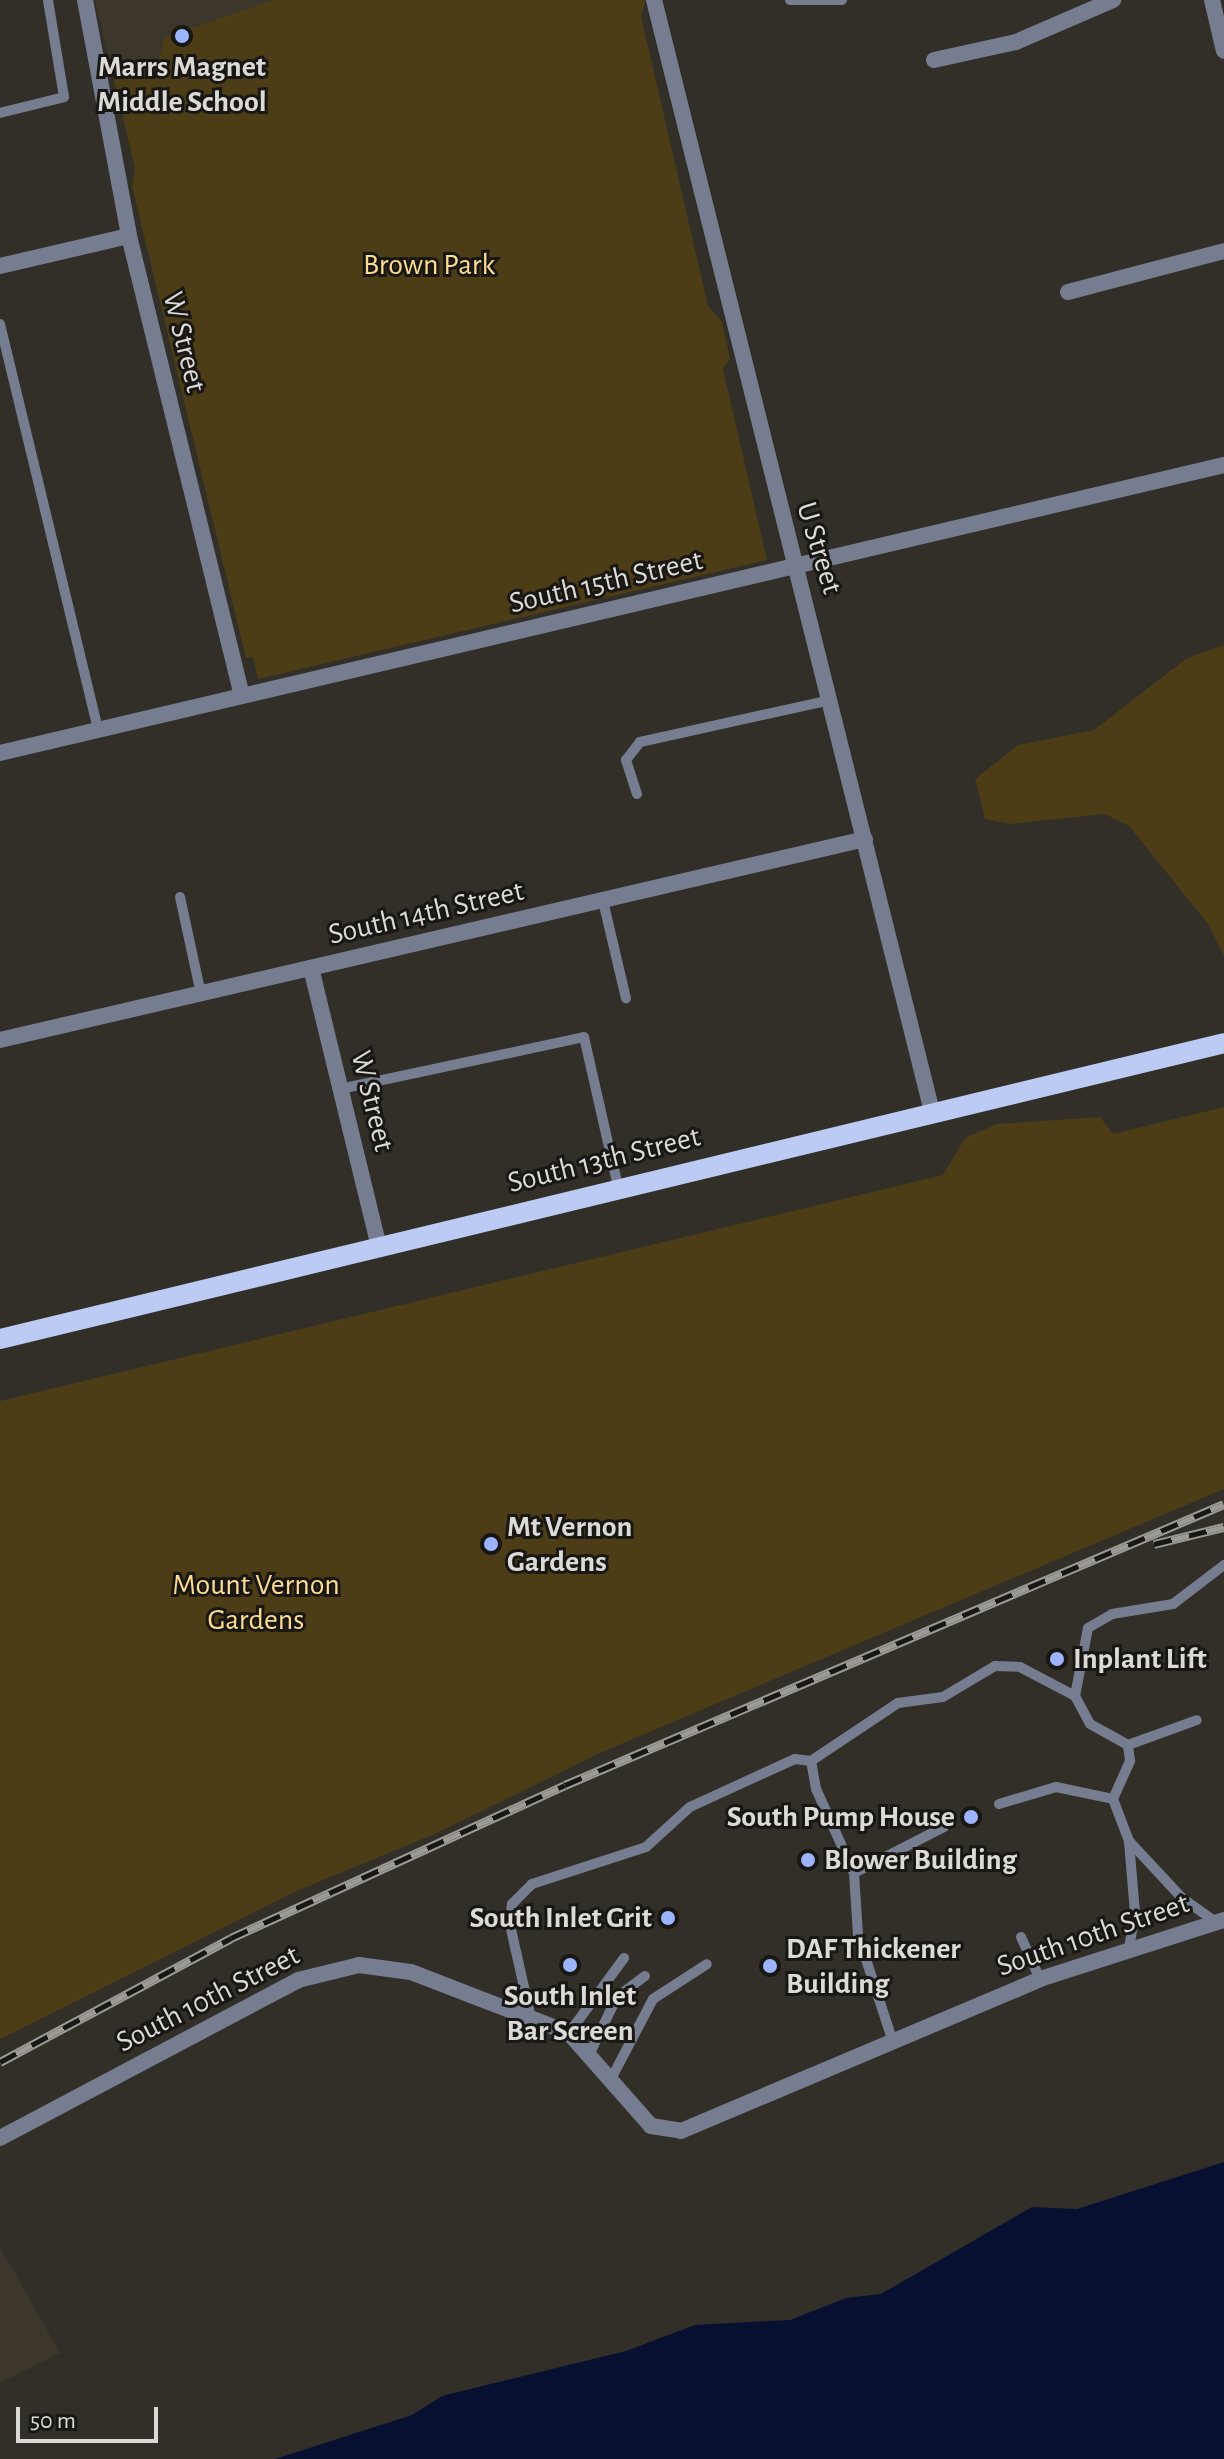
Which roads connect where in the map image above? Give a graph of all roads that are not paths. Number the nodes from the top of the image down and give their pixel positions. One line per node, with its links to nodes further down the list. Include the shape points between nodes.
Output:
1 (48, 0): 11 (lane, via 64,97)
2 (85, 0): 12 (street, W Street)
3 (654, 0): 18 (street, U Street)
4 (790, 0): 5 (lane)
5 (842, 0)
6 (1113, 0): 8 (street)
7 (1212, 0): 9 (street)
8 (1084, 7): 10 (street, via 1016,42)
9 (1224, 51)
10 (934, 60)
11 (0, 113)
12 (129, 236): 14 (street); 19 (street, W Street)
13 (1224, 251): 15 (street)
14 (0, 266)
15 (1068, 292)
16 (0, 324): 21 (lane)
17 (1224, 465): 18 (street, South 15th Street)
18 (794, 567): 19 (street, South 15th Street); 20 (street, U Street)
19 (242, 695): 21 (street, South 15th Street)
20 (831, 700): 23 (lane, via 640,742 626,760); 24 (street, U Street)
21 (98, 729): 22 (street, South 15th Street)
22 (0, 753)
23 (637, 794)
24 (865, 839): 26 (street, South 14th Street); 33 (street, U Street)
25 (180, 897): 28 (lane)
26 (603, 901): 27 (street, South 14th Street); 29 (lane)
27 (311, 968): 28 (street, South 14th Street); 32 (street, W Street)
28 (201, 994): 30 (street, South 14th Street)
29 (626, 998)
30 (0, 1040)
31 (1224, 1043): 33 (main road, South 13th Street)
32 (340, 1089): 34 (lane, via 584,1037); 35 (street, W Street)
33 (932, 1112): 34 (main road, South 13th Street)
34 (618, 1187): 35 (main road, South 13th Street)
35 (379, 1247): 36 (main road, South 13th Street)
36 (0, 1339)
37 (1224, 1565): 38 (lane, via 1173,1604 1112,1614 1088,1628)
38 (1075, 1696): 40 (lane, via 1090,1724); 41 (lane, via 1020,1667 995,1666 943,1697 898,1703)
39 (1197, 1720): 40 (lane)
40 (1128, 1745): 42 (lane, via 1130,1761)
41 (811, 1761): 46 (lane, via 816,1789); 54 (lane, via 795,1759 690,1807 636,1852 532,1884 512,1904 510,1925)
42 (1113, 1799): 43 (lane, via 1056,1787); 45 (lane)
43 (999, 1804)
44 (944, 1827): 46 (lane)
45 (1129, 1841): 47 (lane, via 1182,1898); 49 (lane, via 1135,1913)
46 (854, 1873): 56 (lane, via 870,1987)
47 (1220, 1921): 49 (street, South 10th Street)
48 (1021, 1937): 53 (lane)
49 (1129, 1948): 53 (street, South 10th Street)
50 (624, 1958): 55 (lane)
51 (707, 1964): 58 (lane, via 653,1999)
52 (645, 1976): 57 (lane, via 617,1997)
53 (1040, 1979): 56 (street, South 10th Street)
54 (531, 2018): 55 (street, South 10th Street); 59 (street, South 10th Street, via 411,1972 359,1965 327,1971)
55 (569, 2033): 57 (street, South 10th Street)
56 (893, 2042): 58 (street, South 10th Street, via 671,2133 647,2122)
57 (590, 2053): 58 (street, South 10th Street)
58 (611, 2079)
59 (0, 2138)

